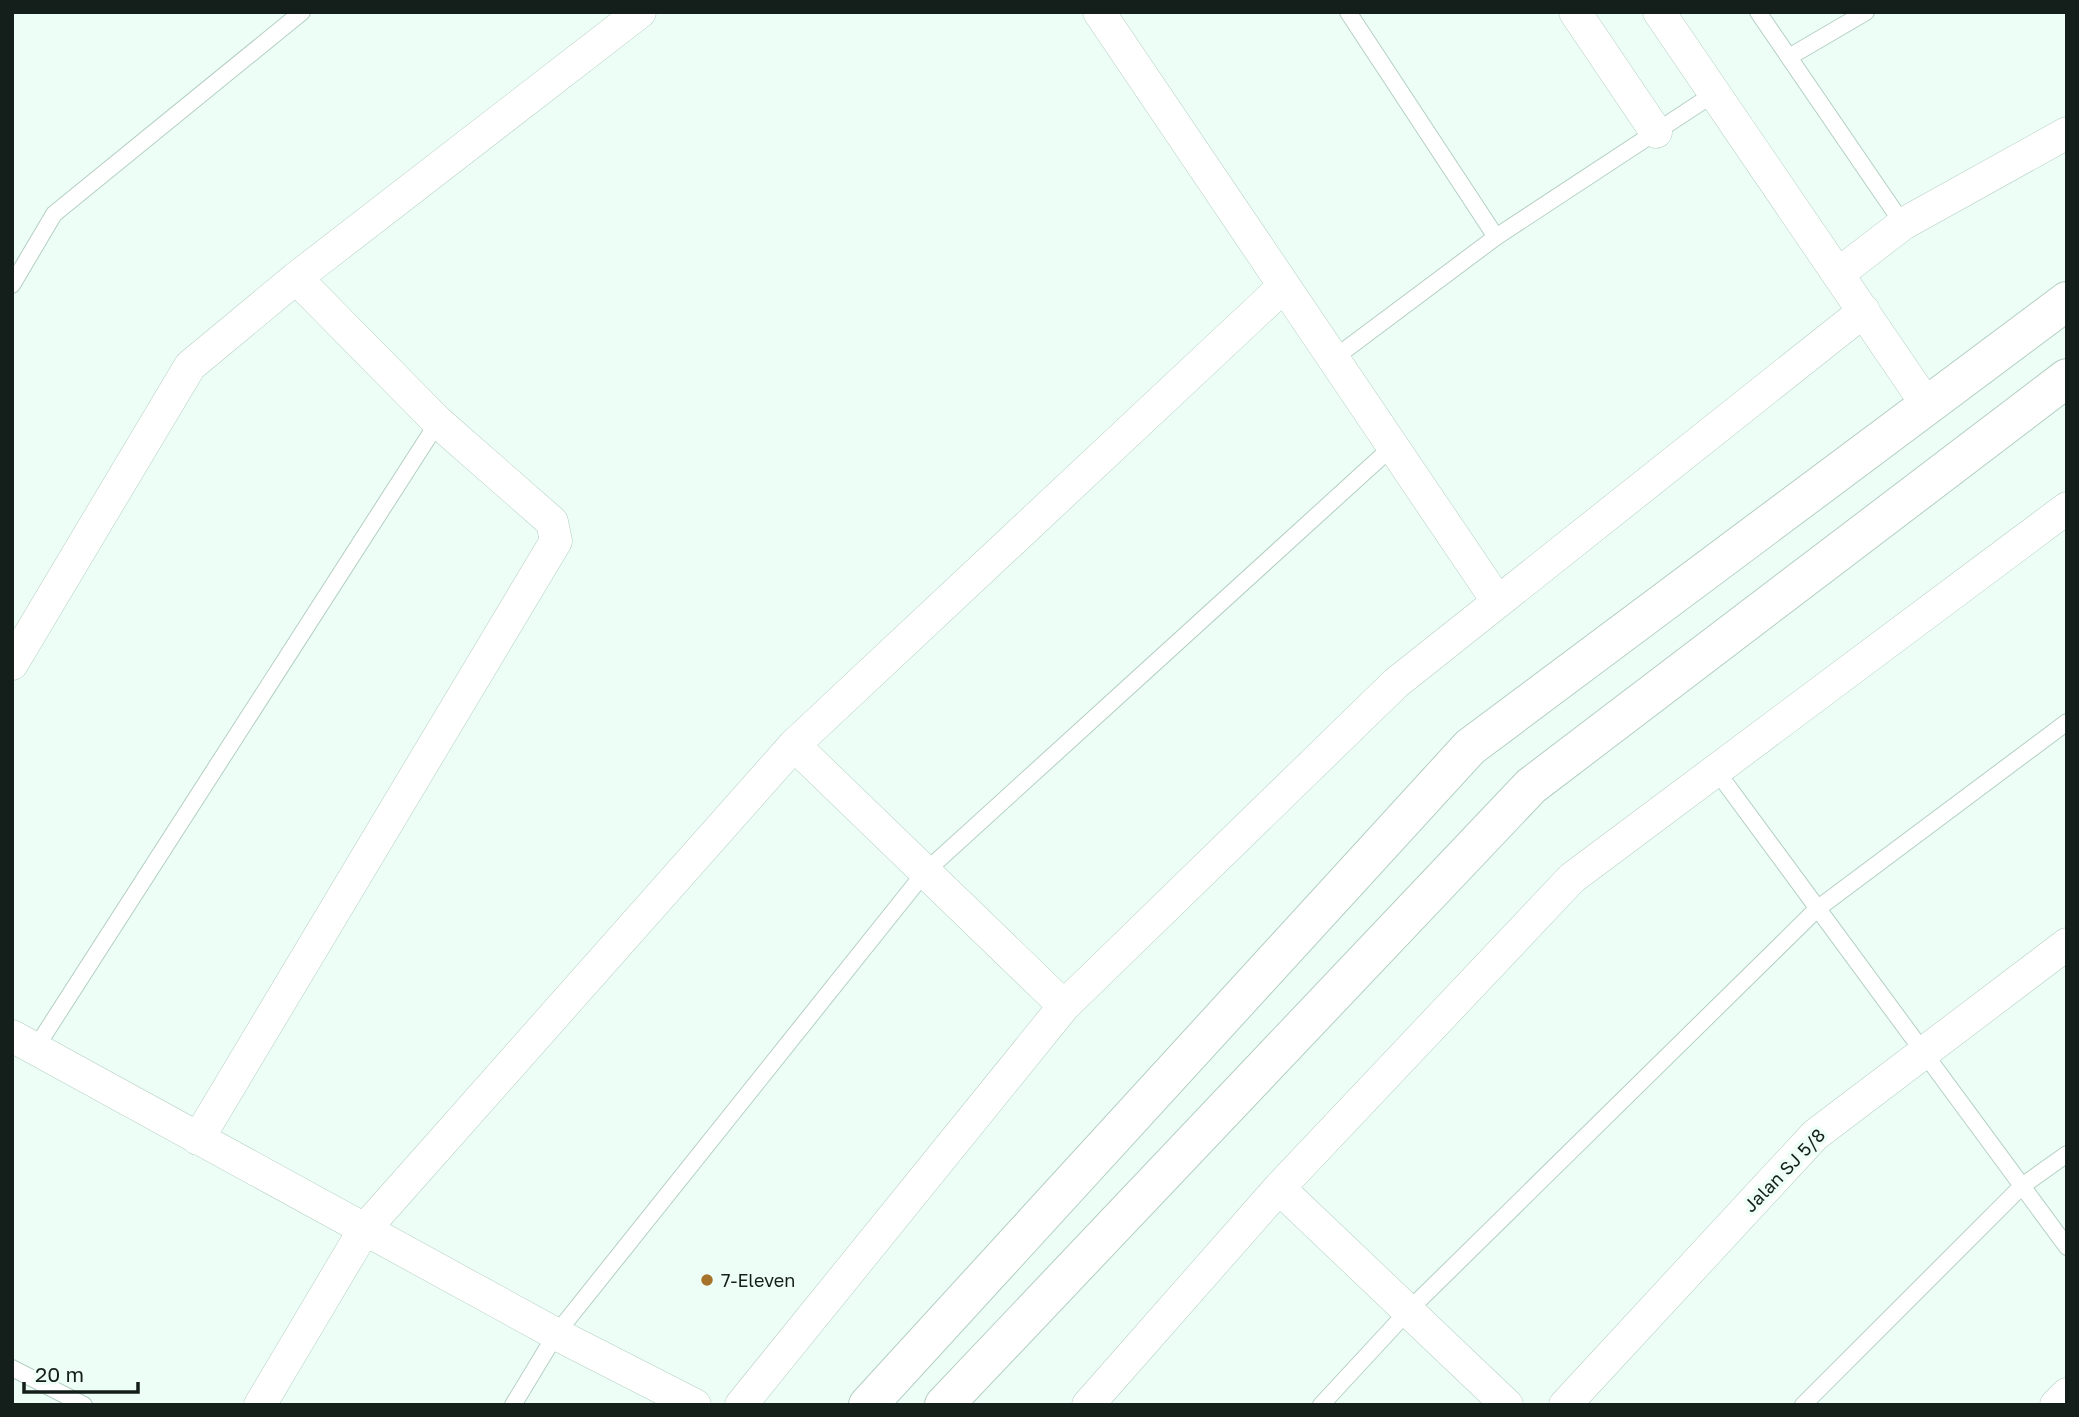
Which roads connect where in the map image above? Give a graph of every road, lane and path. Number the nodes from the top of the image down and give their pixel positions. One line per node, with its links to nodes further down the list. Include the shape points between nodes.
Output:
1 (302, 12): 17 (lane, via 54,214)
2 (640, 12): 16 (street)
3 (1099, 12): 18 (street)
4 (1348, 12): 14 (lane)
5 (1575, 12): 11 (street)
6 (1660, 12): 10 (street)
7 (1758, 12): 9 (lane)
8 (1866, 12): 9 (lane)
9 (1789, 57): 13 (lane)
10 (1715, 93): 11 (lane); 15 (street)
11 (1656, 132): 14 (lane)
12 (2067, 133): 13 (street)
13 (1903, 224): 15 (street)
14 (1496, 237): 21 (lane)
15 (1838, 274): 20 (street)
16 (296, 278): 24 (street); 28 (street, via 190,366)
17 (12, 285)
18 (1284, 285): 21 (street); 30 (street)
19 (2067, 301): 23 (street)
20 (1864, 312): 23 (street); 27 (street)
21 (1333, 359): 25 (street)
22 (2067, 378): 54 (street, via 1531,786)
23 (1927, 405): 53 (street, via 1470,747)
24 (438, 422): 36 (lane); 38 (street, via 552,522 556,541)
25 (1392, 447): 27 (street); 32 (lane)
26 (2067, 508): 31 (street)
27 (1498, 603): 35 (street, via 1396,683)
28 (12, 664)
29 (2067, 722): 33 (lane)
30 (794, 745): 32 (street); 42 (street)
31 (1715, 769): 33 (lane); 41 (street, via 1572,878)
32 (925, 872): 35 (street); 45 (lane)
33 (1817, 909): 37 (lane); 44 (lane)
34 (2067, 944): 37 (street, Jalan SJ 5/8)
35 (1064, 1006): 52 (street)
36 (23, 1042): 38 (street)
37 (1923, 1052): 40 (lane); 58 (street, Jalan SJ 5/8, via 1815,1135)
38 (198, 1139): 42 (street)
39 (2067, 1154): 40 (lane)
40 (2022, 1186): 43 (lane); 59 (lane)
41 (1279, 1188): 44 (street); 55 (street)
42 (364, 1230): 45 (street); 49 (street)
43 (2067, 1247)
44 (1408, 1311): 56 (lane); 57 (street)
45 (556, 1334): 50 (lane); 51 (street)
46 (12, 1368): 48 (lane)
47 (2067, 1394): 60 (street)
48 (84, 1405)
49 (260, 1405)
50 (513, 1405)
51 (695, 1405)
52 (741, 1405)
53 (868, 1405)
54 (944, 1405)
55 (1088, 1405)
56 (1321, 1405)
57 (1507, 1405)
58 (1565, 1405)
59 (1803, 1405)
60 (2056, 1405)

